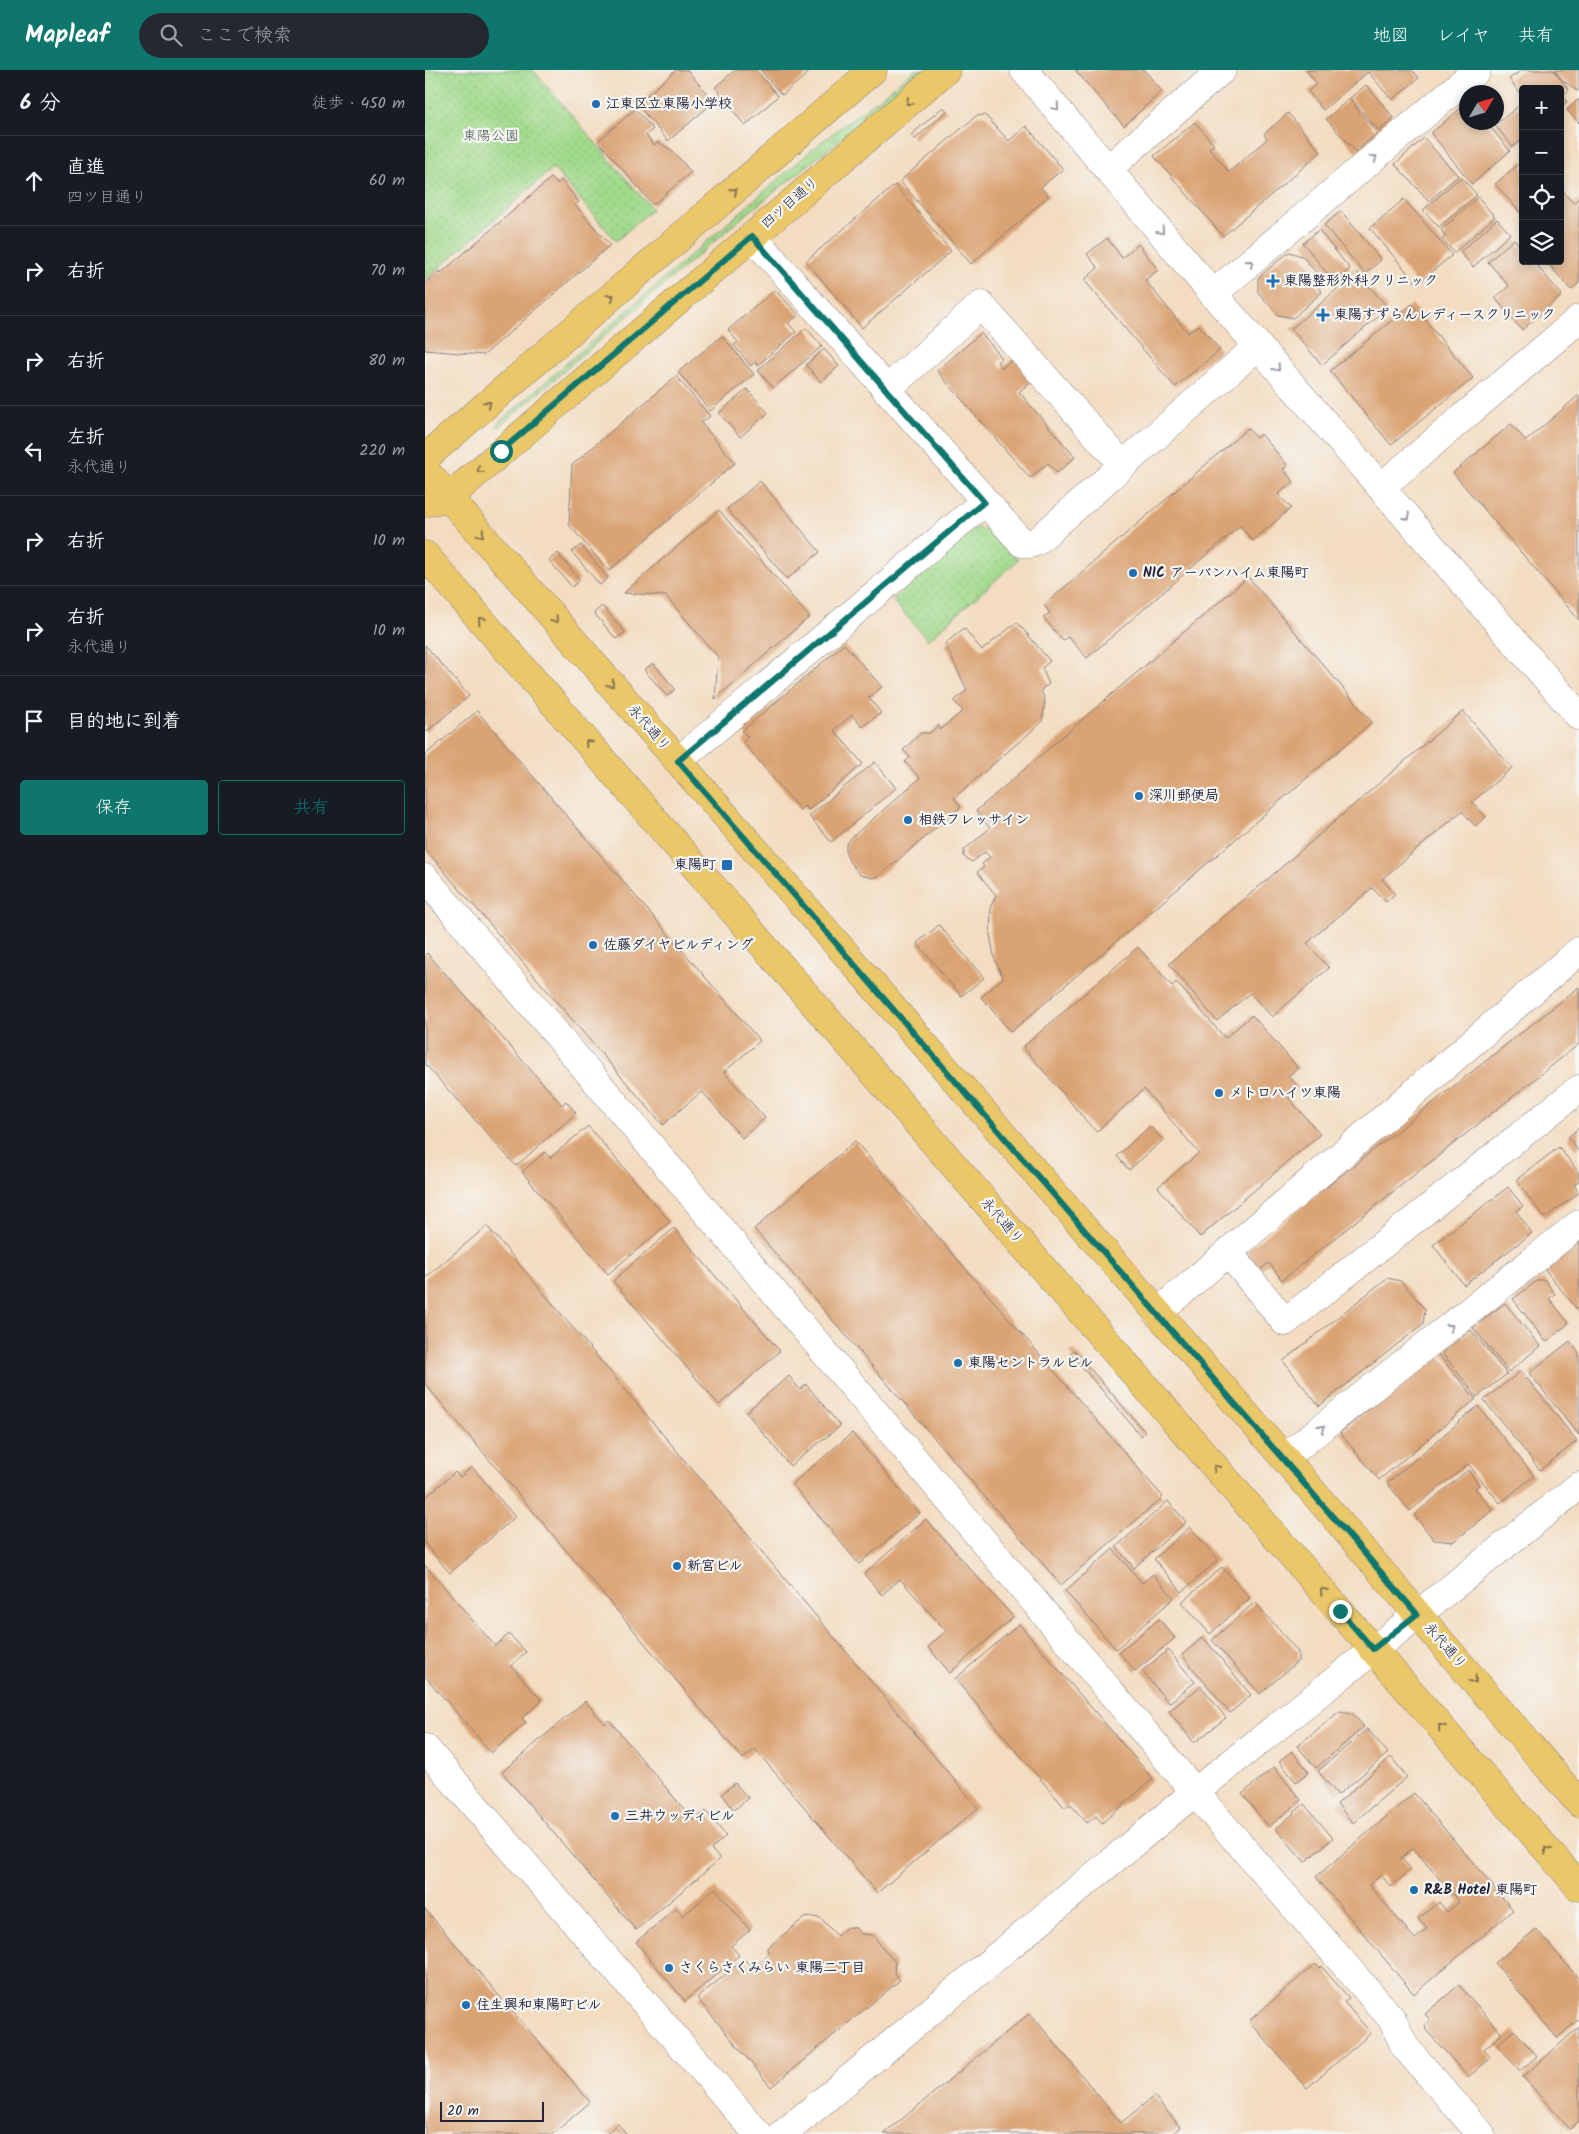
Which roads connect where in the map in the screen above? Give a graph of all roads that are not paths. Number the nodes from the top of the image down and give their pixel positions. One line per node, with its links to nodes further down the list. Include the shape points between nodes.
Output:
1 (873, 70): 12 (main road, one-way to 1)
2 (946, 70): 7 (main road, 四ツ目通り, one-way to 7)
3 (1024, 70): 6 (street, one-way to 6)
4 (1222, 70): 6 (street)
5 (1477, 70): 8 (street, one-way to 5)
6 (1109, 168): 8 (street, one-way to 8)
7 (752, 236): 11 (street); 16 (main road, 四ツ目通り, one-way to 16)
8 (1213, 294): 10 (street)
9 (1579, 319): 15 (street)
10 (1258, 346): 13 (street); 15 (street, one-way to 15)
11 (886, 390): 13 (street, via 981,306); 17 (street)
12 (425, 458)
13 (1122, 464): 17 (street, via 1036,542 1029,544 1015,537)
14 (425, 470): 16 (main road, 永代通り)
15 (1381, 488): 19 (street, one-way to 19)
16 (437, 500): 20 (main road, 永代通り, one-way to 20)
17 (984, 502): 20 (street)
18 (425, 555): 30 (main road, 永代通り, one-way to 18)
19 (1579, 716)
20 (678, 761): 26 (main road, 永代通り)
21 (425, 878): 32 (street)
22 (1579, 952): 25 (street)
23 (1579, 1089): 25 (street, via 1285,1322)
24 (1579, 1224): 27 (street, one-way to 24)
25 (1228, 1252): 26 (street)
26 (1157, 1313): 27 (main road, 永代通り)
27 (1284, 1458): 29 (main road, 永代通り)
28 (1579, 1486): 29 (street)
29 (1417, 1614): 30 (street); 33 (main road, 永代通り, one-way to 33)
30 (1373, 1649): 32 (street); 34 (main road, 永代通り, one-way to 30)
31 (425, 1748): 35 (street)
32 (1195, 1792): 36 (street); 37 (street, via 1392,2018 1405,2047)
33 (1579, 1803)
34 (1579, 1887)
35 (758, 2134)
36 (783, 2134)
37 (1481, 2134)

